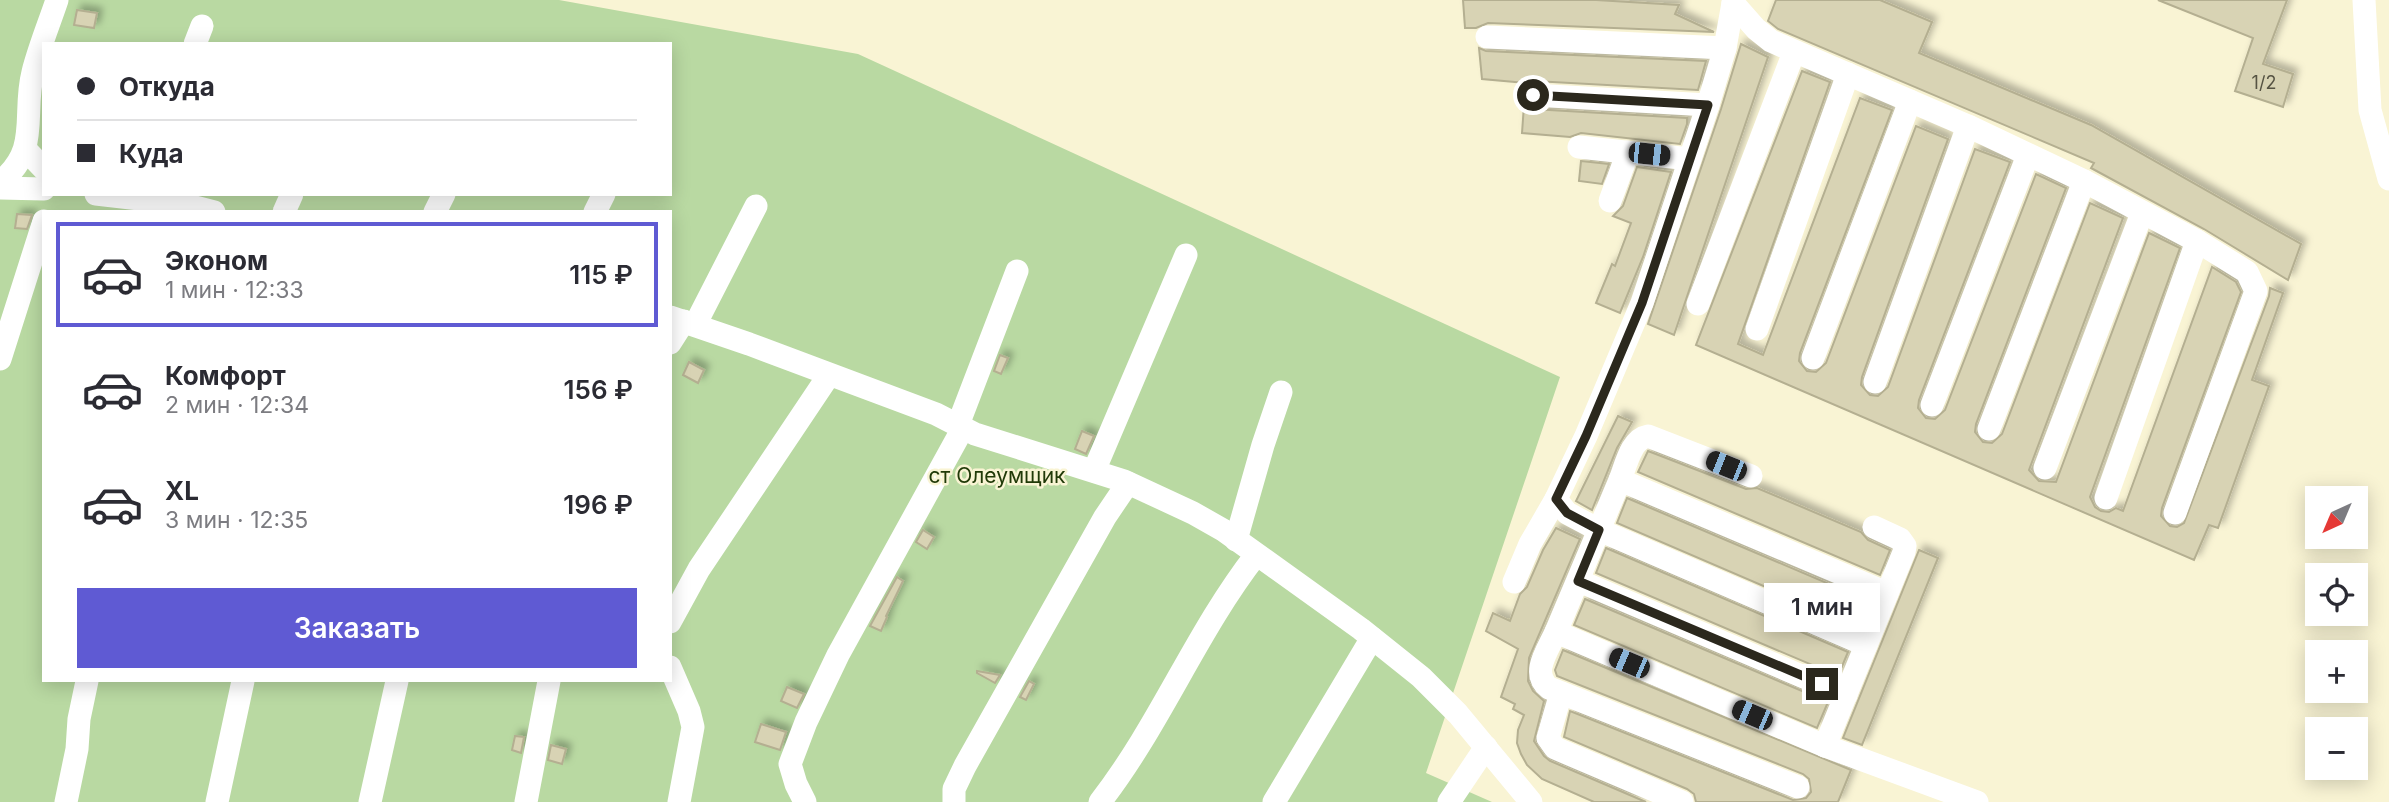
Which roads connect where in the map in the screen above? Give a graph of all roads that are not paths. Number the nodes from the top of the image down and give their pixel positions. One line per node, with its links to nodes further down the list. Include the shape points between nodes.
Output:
1 (57, 0): 5 (lane)
2 (2364, 0): 20 (lane, via 2370,110)
3 (1733, 2): 7 (lane); 8 (lane, via 1762,35)
4 (1487, 37): 7 (lane)
5 (43, 42)
6 (42, 45): 15 (lane, via 32,75)
7 (1725, 48): 12 (lane)
8 (1794, 52): 9 (lane); 34 (lane)
9 (1848, 74): 11 (lane); 36 (lane)
10 (1533, 95): 12 (lane)
11 (1910, 101): 13 (lane); 38 (lane)
12 (1708, 105): 18 (lane)
13 (1968, 126): 17 (lane); 41 (lane)
14 (1579, 147): 16 (lane)
15 (25, 149): 19 (lane); 22 (lane)
16 (1628, 152): 18 (lane); 26 (lane)
17 (2028, 155): 21 (lane); 43 (lane)
18 (1690, 159): 52 (lane, via 1642,303)
19 (42, 167)
20 (2389, 178)
21 (2084, 181): 29 (lane); 45 (lane)
22 (0, 185): 23 (lane)
23 (42, 189)
24 (133, 196): 25 (lane)
25 (151, 197): 28 (lane)
26 (1610, 201)
27 (756, 206): 35 (lane)
28 (206, 210)
29 (2142, 213): 31 (lane); 46 (lane)
30 (42, 228): 39 (lane)
31 (2197, 241): 51 (lane); 53 (lane, via 2247,272 2256,291)
32 (1186, 255): 47 (lane)
33 (1017, 271): 44 (lane)
34 (1698, 304)
35 (683, 321): 37 (lane); 40 (lane)
36 (1757, 329)
37 (672, 340)
38 (1813, 358)
39 (0, 359)
40 (829, 375): 44 (lane); 61 (lane, via 699,569)
41 (1875, 382)
42 (1281, 392): 56 (lane)
43 (1932, 405)
44 (961, 427): 47 (lane); 80 (lane, via 806,722 790,764)
45 (1989, 429)
46 (2045, 468)
47 (1094, 471): 50 (lane)
48 (1751, 476): 49 (lane, via 1644,436 1635,443)
49 (1620, 480): 55 (lane); 60 (lane)
50 (1128, 483): 56 (lane, via 1193,513); 81 (lane, via 1098,528 965,766 954,789)
51 (2106, 498)
52 (1556, 499): 55 (lane, via 1567,513); 59 (lane)
53 (2175, 513)
54 (1874, 527): 60 (lane, via 1905,546)
55 (1599, 530): 58 (lane); 64 (lane)
56 (1236, 540): 57 (lane)
57 (1256, 555): 63 (lane); 82 (lane, via 1217,608 1139,747)
58 (1578, 581): 62 (lane); 71 (lane)
59 (1514, 582)
60 (1887, 593): 64 (lane)
61 (672, 618)
62 (1556, 632): 70 (lane, via 1539,676); 72 (lane)
63 (1372, 638): 73 (lane, via 1436,690); 83 (lane)
64 (1866, 645): 71 (lane)
65 (672, 671): 79 (lane, via 693,727)
66 (87, 682): 75 (lane)
67 (243, 682): 76 (lane)
68 (397, 682): 77 (lane)
69 (549, 682): 78 (lane)
70 (1561, 693): 74 (lane); 86 (lane, via 1548,738 1555,748)
71 (1846, 695): 72 (lane)
72 (1825, 746): 87 (lane)
73 (1486, 747): 84 (lane); 85 (lane)
74 (1798, 787)
75 (66, 802)
76 (217, 802)
77 (370, 802)
78 (526, 802)
79 (679, 802)
80 (805, 802)
81 (954, 802)
82 (1100, 802)
83 (1275, 802)
84 (1449, 802)
85 (1531, 802)
86 (1682, 802)
87 (1977, 802)

